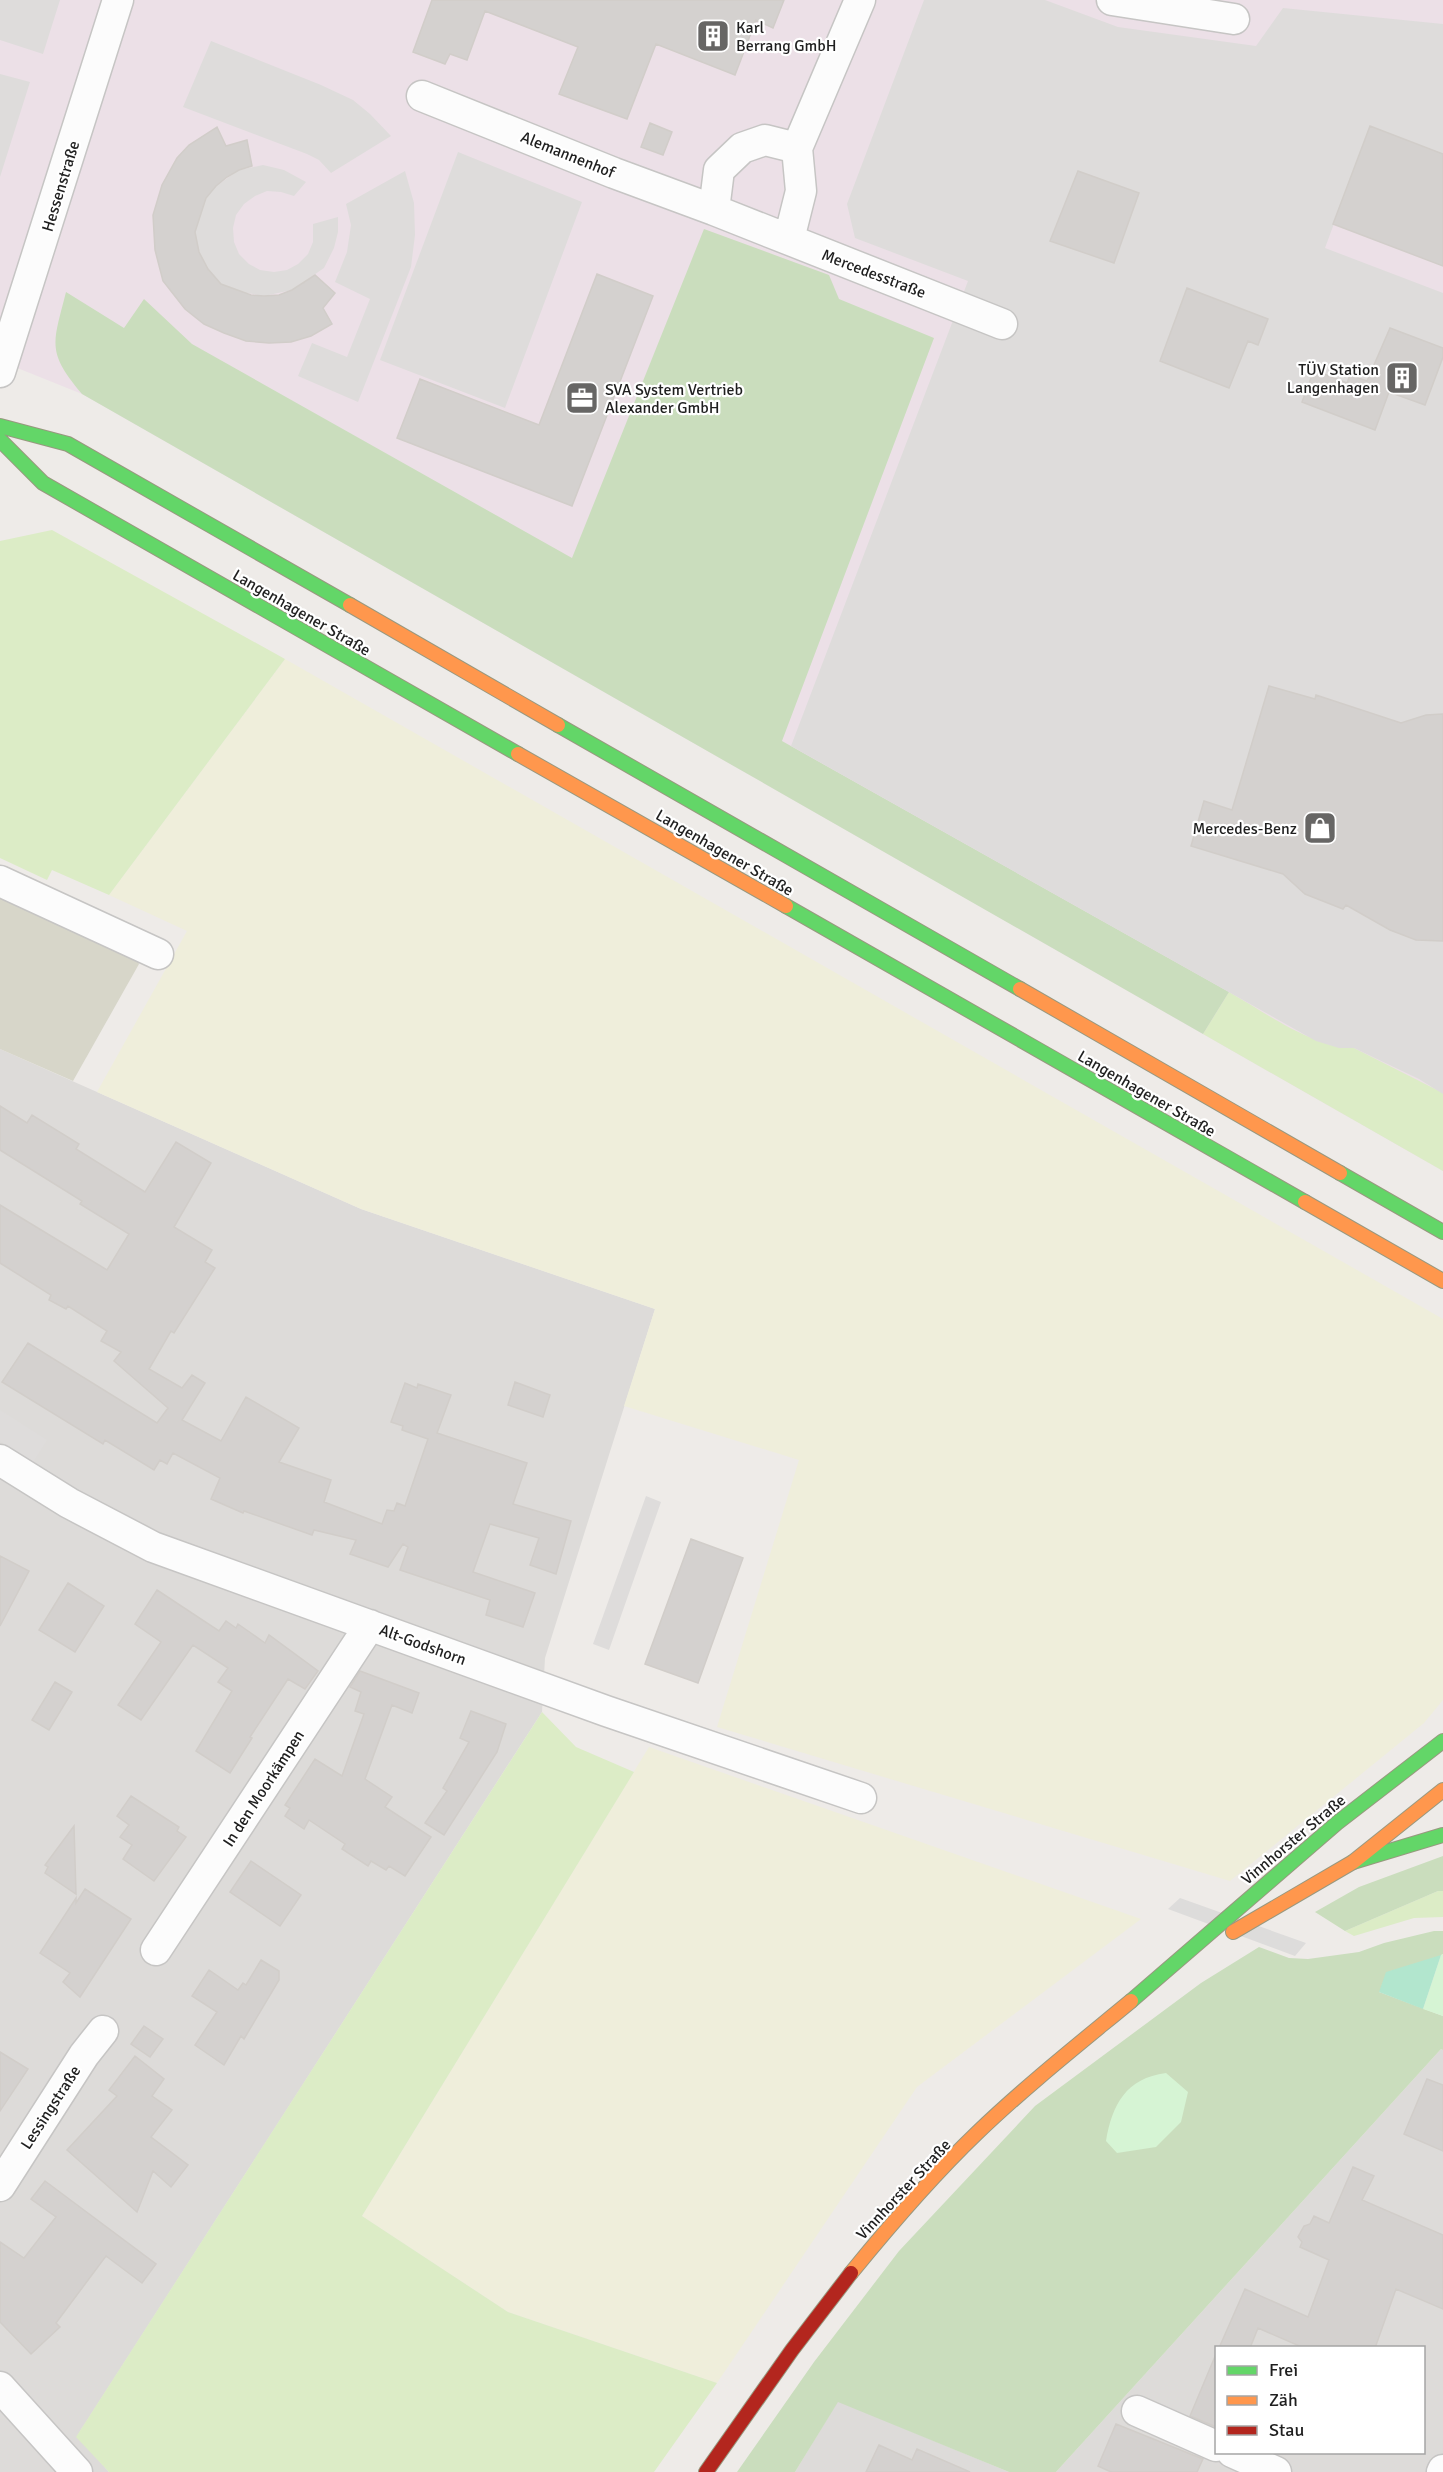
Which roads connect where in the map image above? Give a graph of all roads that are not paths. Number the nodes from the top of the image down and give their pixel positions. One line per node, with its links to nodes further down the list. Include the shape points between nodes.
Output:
1 (118, 0): 10 (street, Hessenstraße)
2 (860, 0): 6 (street)
3 (1112, 0): 4 (street)
4 (1234, 19)
5 (422, 96): 7 (street, Alemannenhof)
6 (797, 148): 7 (street, via 765,140 742,148 719,170); 8 (street, via 801,191)
7 (714, 210): 8 (street, Mercedesstraße)
8 (789, 239): 9 (street, Mercedesstraße)
9 (1002, 324)
10 (0, 372)
11 (0, 426): 15 (main road, Langenhagener Straße, via 68,444)
12 (0, 440): 16 (main road, Langenhagener Straße, via 43,483)
13 (0, 881): 14 (street)
14 (158, 954)
15 (1443, 1232)
16 (1443, 1281)
17 (0, 1460): 18 (street, Alt-Godshorn, via 69,1503 153,1547)
18 (370, 1625): 21 (street, Alt-Godshorn); 24 (street, In den Moorkämpen)
19 (1443, 1741): 25 (main road, Vinnhorster Straße, via 1392,1777 1279,1871)
20 (1443, 1790): 23 (main road, Vinnhorster Straße)
21 (861, 1798)
22 (1443, 1835): 23 (main road)
23 (1353, 1862): 25 (main road, Vinnhorster Straße)
24 (156, 1950)
25 (1169, 1970): 33 (main road, Vinnhorster Straße, via 953,2157 827,2301)
26 (103, 2031): 27 (street, Lessingstraße)
27 (0, 2186)
28 (0, 2387): 32 (street)
29 (1137, 2411): 30 (street)
30 (1215, 2446)
31 (1236, 2454): 34 (street)
32 (77, 2472)
33 (706, 2472)
34 (1276, 2472)

